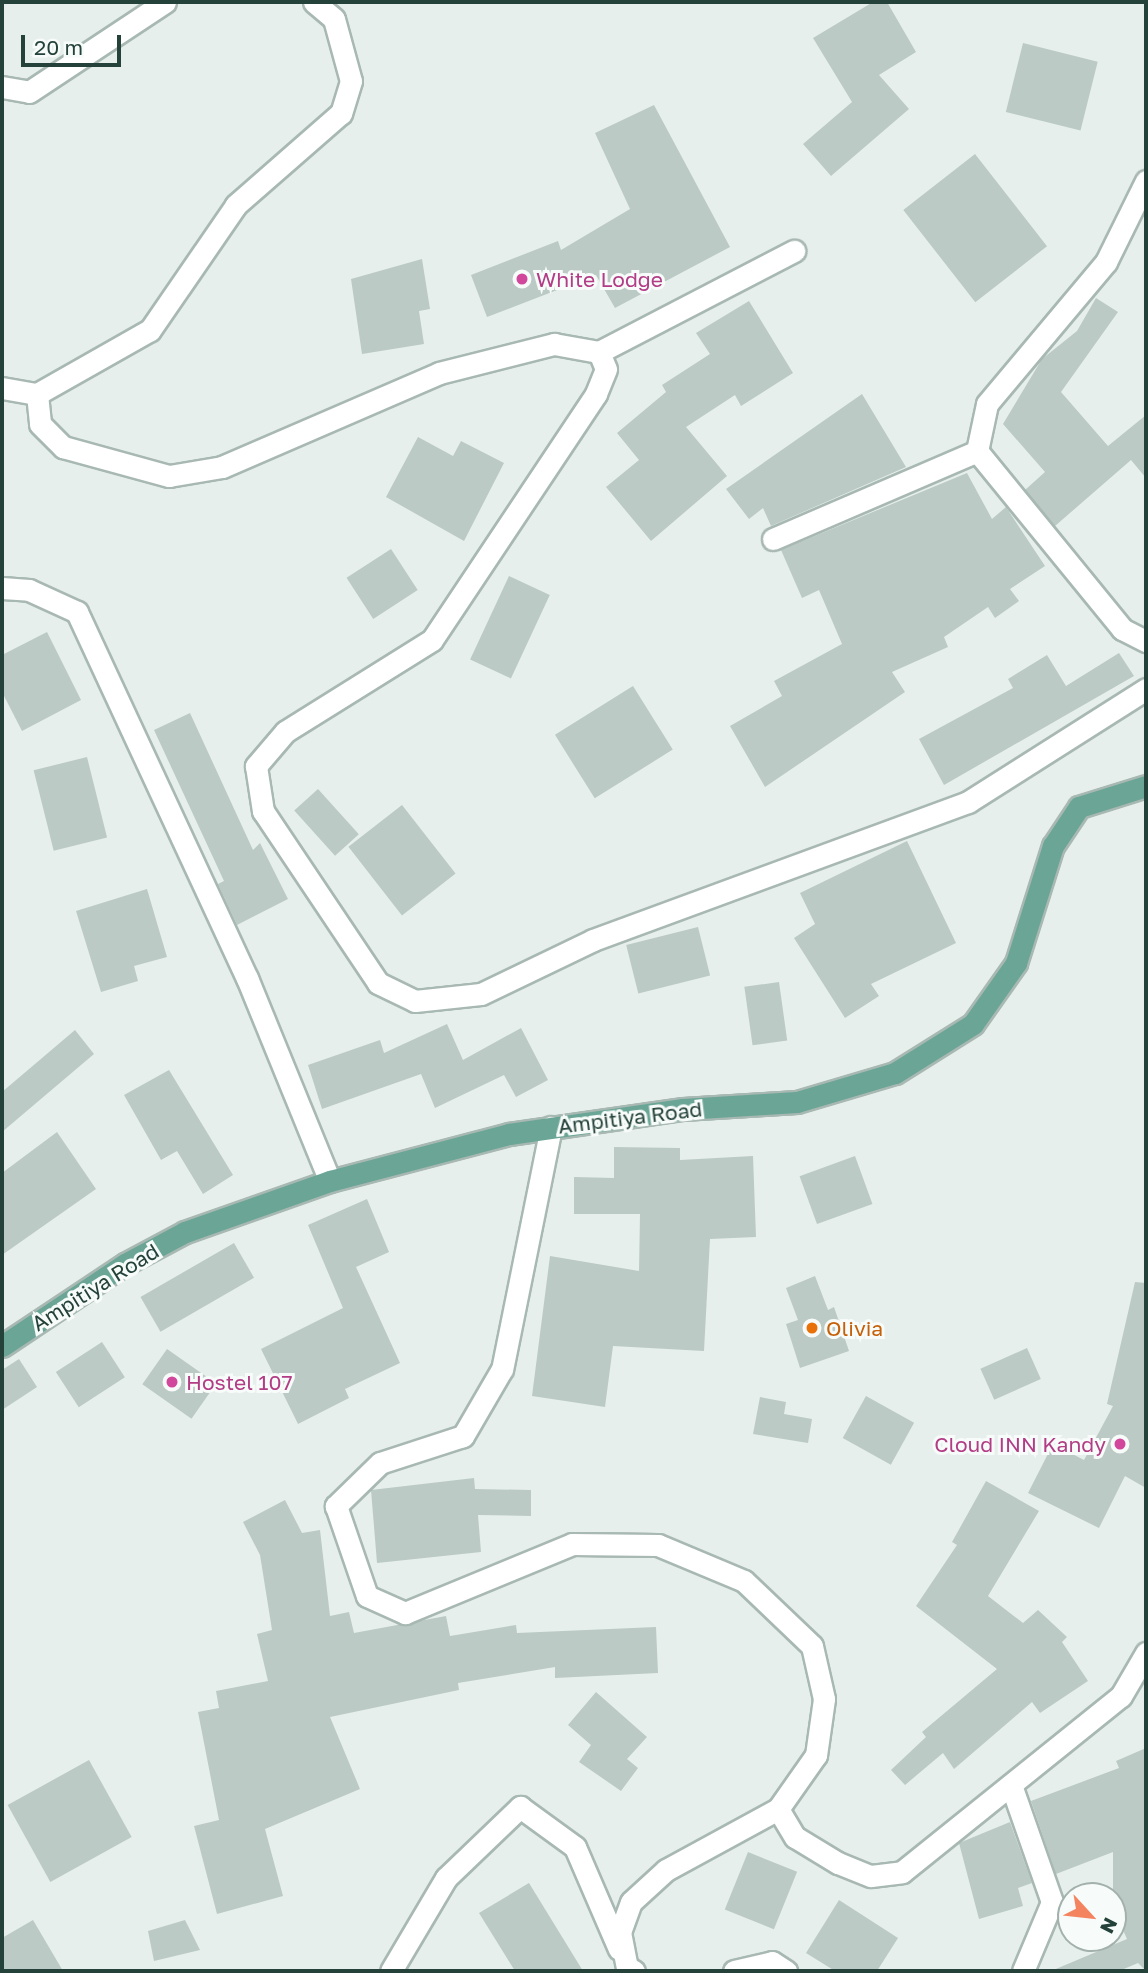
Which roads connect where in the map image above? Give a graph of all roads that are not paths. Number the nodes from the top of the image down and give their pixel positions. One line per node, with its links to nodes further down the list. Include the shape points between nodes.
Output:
1 (165, 2): 3 (street, via 30,92)
2 (314, 2): 8 (street, via 334,19 351,82 341,113 236,205 150,330)
3 (2, 87)
4 (1146, 181): 9 (street, via 1106,262 988,404)
5 (794, 251): 6 (street)
6 (599, 352): 8 (street, via 554,344 439,373 222,467 169,476 63,447 40,424); 13 (street, via 606,369 596,394 432,640 285,732 256,766 263,811 378,983 415,1000 481,995 593,940 968,802)
7 (2, 388): 8 (street)
8 (37, 394)
9 (977, 451): 10 (street); 12 (street, via 1122,629)
10 (773, 539)
11 (2, 588): 16 (street, via 29,590 77,612 247,978)
12 (1146, 641)
13 (1146, 689)
14 (1146, 786): 15 (main road, Ampitiya Road, via 1079,807 1053,846 1016,963 973,1024 895,1073 797,1102)
15 (551, 1127): 16 (main road, Ampitiya Road); 20 (street, via 502,1369 463,1436 380,1463 336,1506 367,1596 405,1613 572,1544 658,1545 744,1581 812,1646 824,1699 816,1755)
16 (330, 1181): 17 (main road, Ampitiya Road, via 185,1232 124,1264)
17 (2, 1346)
18 (1146, 1653): 19 (street, via 1121,1696)
19 (1011, 1785): 20 (street, via 902,1872 871,1876 796,1837); 25 (street, via 1052,1902)
20 (778, 1809): 21 (street, via 666,1870 631,1902 620,1932)
21 (630, 1969): 22 (street, via 575,1847 520,1807 446,1878)
22 (391, 1971)
23 (734, 1971): 24 (street, via 772,1962)
24 (786, 1971)
25 (1023, 1971)

